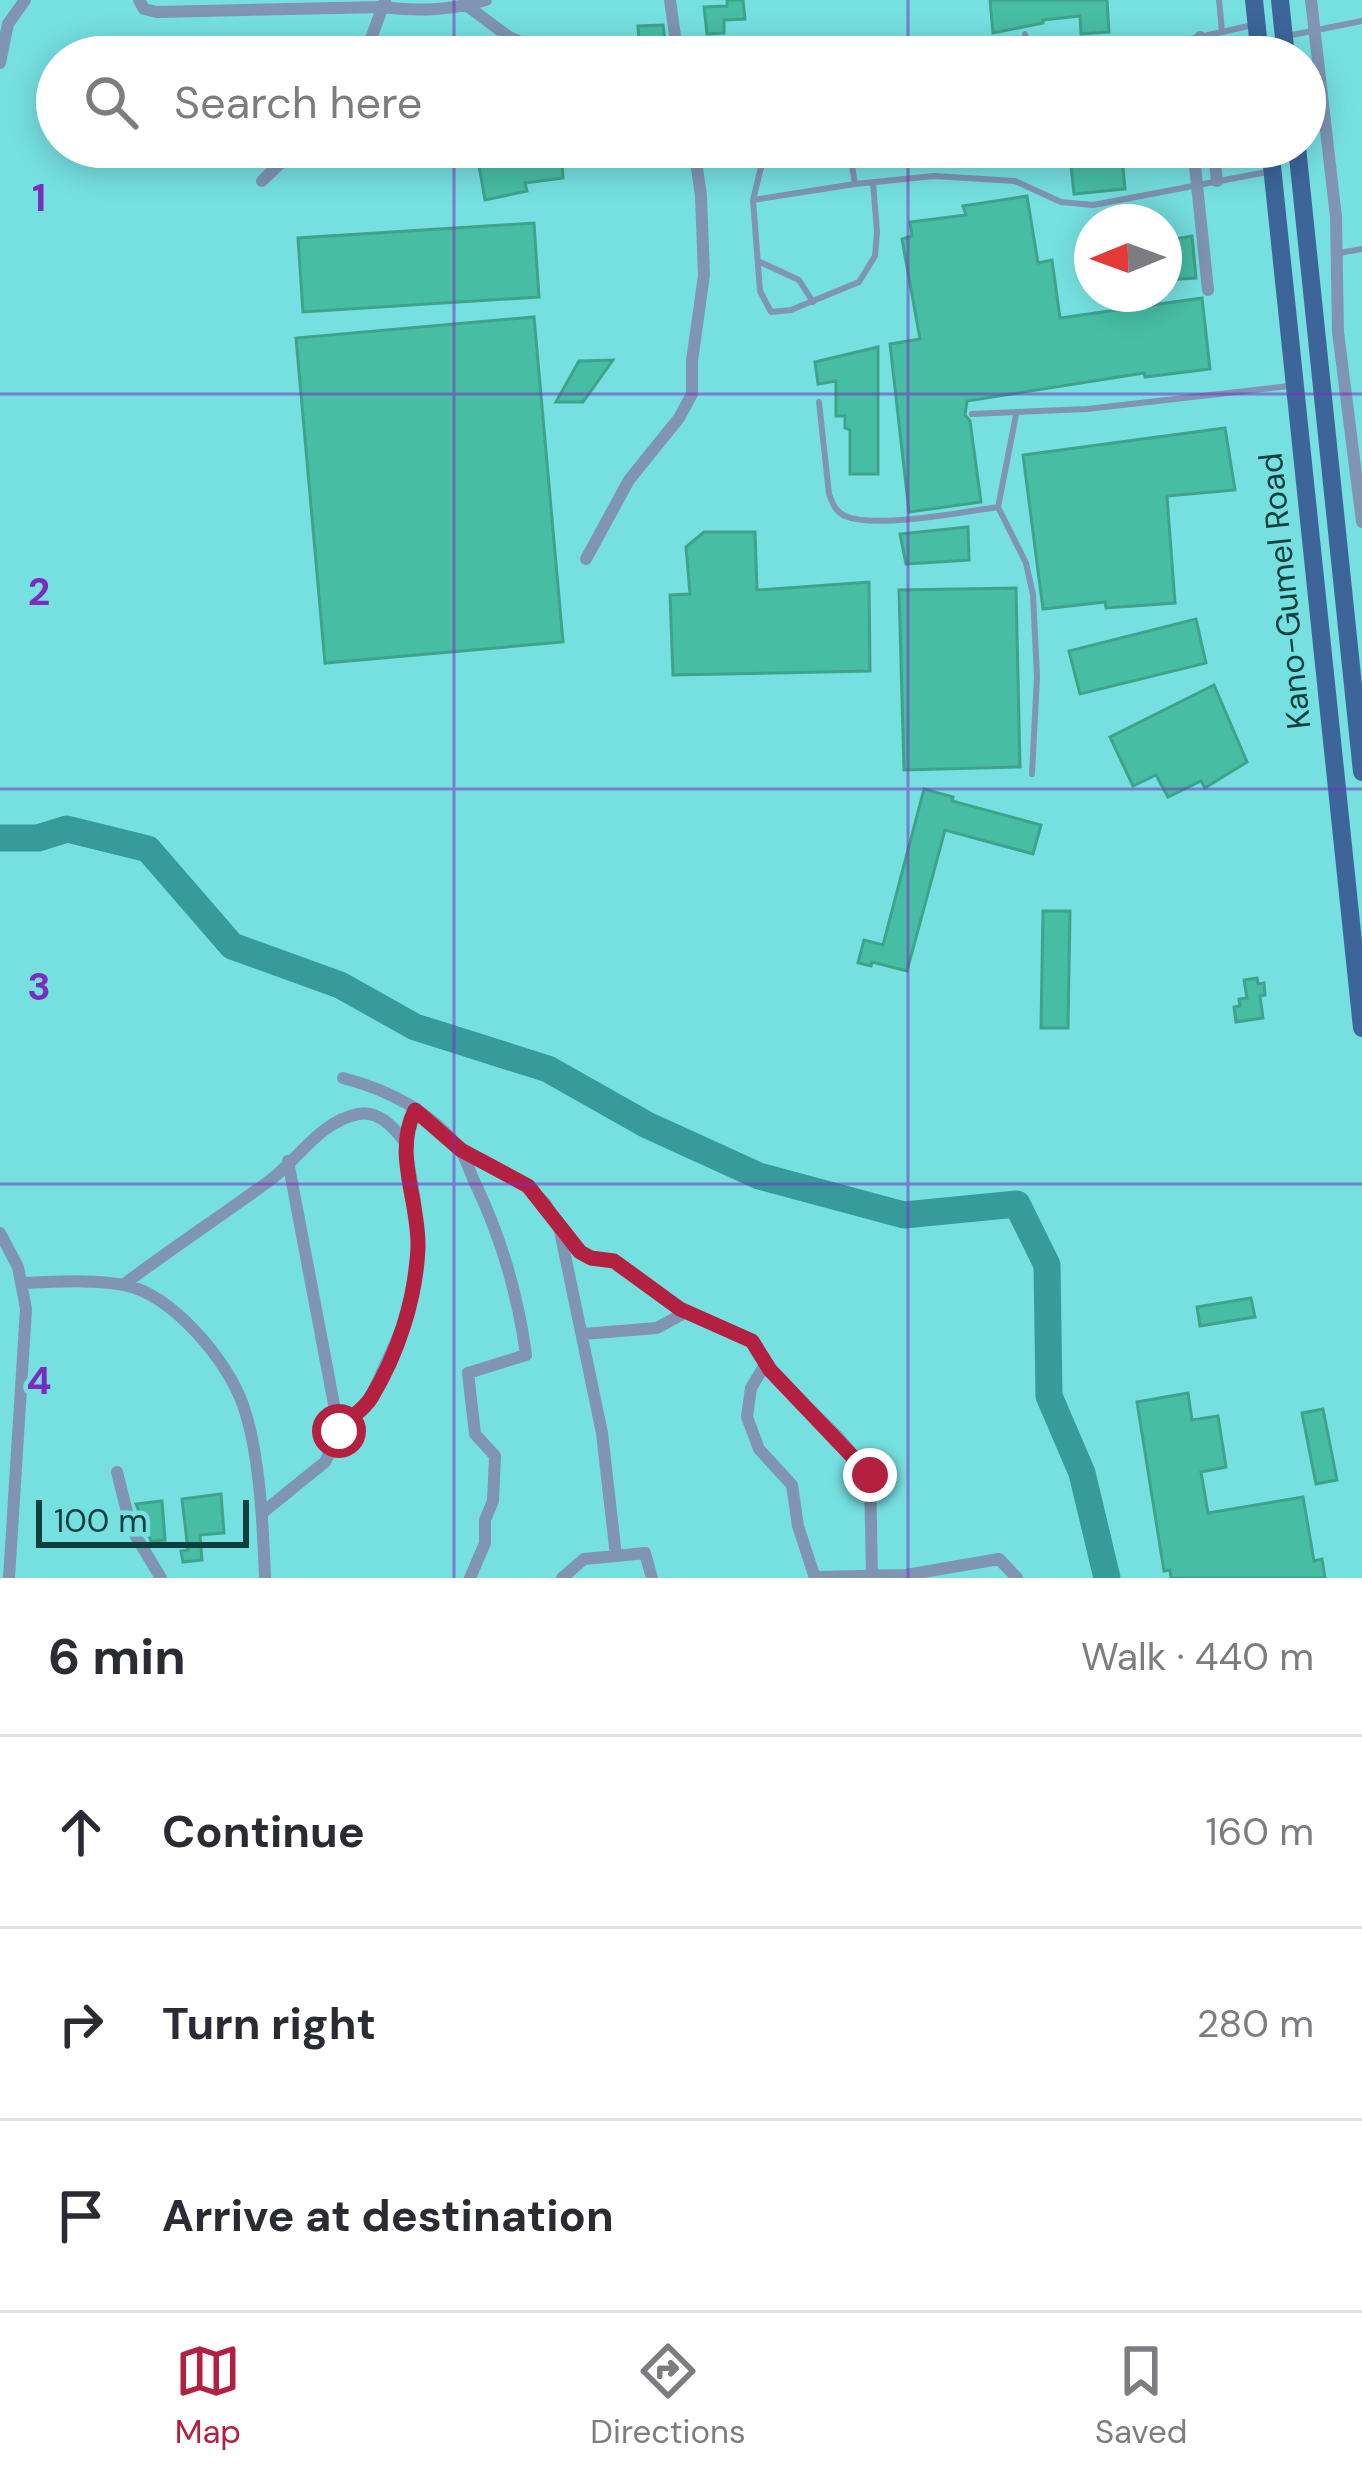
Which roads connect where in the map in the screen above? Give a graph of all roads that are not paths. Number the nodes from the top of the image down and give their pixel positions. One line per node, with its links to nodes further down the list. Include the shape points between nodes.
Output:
1 (25, 0): 25 (street, via 8,24)
2 (139, 0): 12 (street, via 149,10)
3 (486, 0): 11 (street)
4 (670, 0): 19 (street)
5 (1219, 0): 16 (lane)
6 (1254, 0): 14 (main road)
7 (1280, 0): 22 (main road)
8 (1311, 0): 15 (street)
9 (384, 4): 10 (street); 12 (street); 17 (street)
10 (422, 5): 11 (street)
11 (466, 5): 18 (street)
12 (198, 6)
13 (1362, 21): 15 (lane)
14 (1256, 24): 16 (lane); 21 (main road)
15 (1313, 28): 23 (lane); 24 (street)
16 (1222, 32): 20 (lane)
17 (372, 36)
18 (508, 36)
19 (675, 36)
20 (1204, 36)
21 (1257, 36)
22 (1284, 36)
23 (1301, 36)
24 (1314, 36)
25 (0, 63)
26 (1326, 135): 43 (street)
27 (275, 168): 36 (street)
28 (696, 168): 53 (street, via 704,275 692,394 629,480)
29 (761, 168): 41 (lane)
30 (852, 168): 39 (lane)
31 (1196, 168): 40 (street)
32 (1215, 168): 37 (street)
33 (1272, 168): 35 (main road, Kano-Gumel Road)
34 (1299, 168): 54 (main road, Kano-Gumel Road)
35 (1272, 172): 37 (lane); 47 (main road, Kano-Gumel Road)
36 (262, 181)
37 (1217, 181): 40 (lane)
38 (873, 182): 39 (lane); 40 (lane, via 990,178 1093,206); 46 (lane, via 878,232 869,270)
39 (855, 184): 41 (lane)
40 (1198, 184): 45 (street)
41 (753, 200): 44 (lane)
42 (1362, 249): 43 (lane)
43 (1336, 253): 52 (street)
44 (758, 261): 46 (lane, via 799,280); 46 (lane, via 767,310)
45 (1208, 290)
46 (813, 302)
47 (1293, 386): 50 (lane); 57 (main road, Kano-Gumel Road)
48 (818, 402): 51 (lane, via 829,494 843,515 913,518)
49 (972, 414): 50 (lane)
50 (1016, 415): 51 (lane)
51 (998, 507): 56 (lane, via 1033,595)
52 (1362, 522)
53 (586, 559)
54 (1353, 606): 55 (main road, Kano-Gumel Road)
55 (1362, 772)
56 (1032, 774)
57 (1362, 1028)
58 (343, 1078): 59 (street)
59 (412, 1107): 60 (street); 61 (street); 62 (street)
60 (377, 1117): 61 (street); 63 (street, via 350,1116)
61 (404, 1142): 71 (street, via 416,1200 412,1297 368,1403)
62 (461, 1150): 64 (street, via 528,1186); 80 (street, via 511,1269 526,1355 468,1373 475,1434 495,1456 485,1543)
63 (288, 1161): 67 (street); 71 (street)
64 (560, 1230): 68 (street, via 580,1252 614,1261); 69 (street)
65 (0, 1233): 66 (street)
66 (23, 1283): 67 (street); 77 (street)
67 (123, 1285): 73 (street, via 175,1312 235,1385)
68 (686, 1312): 69 (street, via 657,1328); 70 (street, via 752,1341)
69 (584, 1334): 74 (street)
70 (766, 1363): 75 (street, via 870,1475); 83 (street, via 747,1417 759,1449 792,1485)
71 (339, 1431): 73 (street, via 314,1475)
72 (117, 1472): 78 (street, via 130,1528)
73 (262, 1513): 79 (street)
74 (616, 1556): 81 (street, via 584,1559); 82 (street, via 645,1553)
75 (872, 1577): 76 (street); 83 (street)
76 (906, 1577): 84 (street, via 999,1559)
77 (9, 1578)
78 (161, 1578)
79 (265, 1578)
80 (470, 1578)
81 (562, 1578)
82 (652, 1578)
83 (815, 1578)
84 (1017, 1578)

